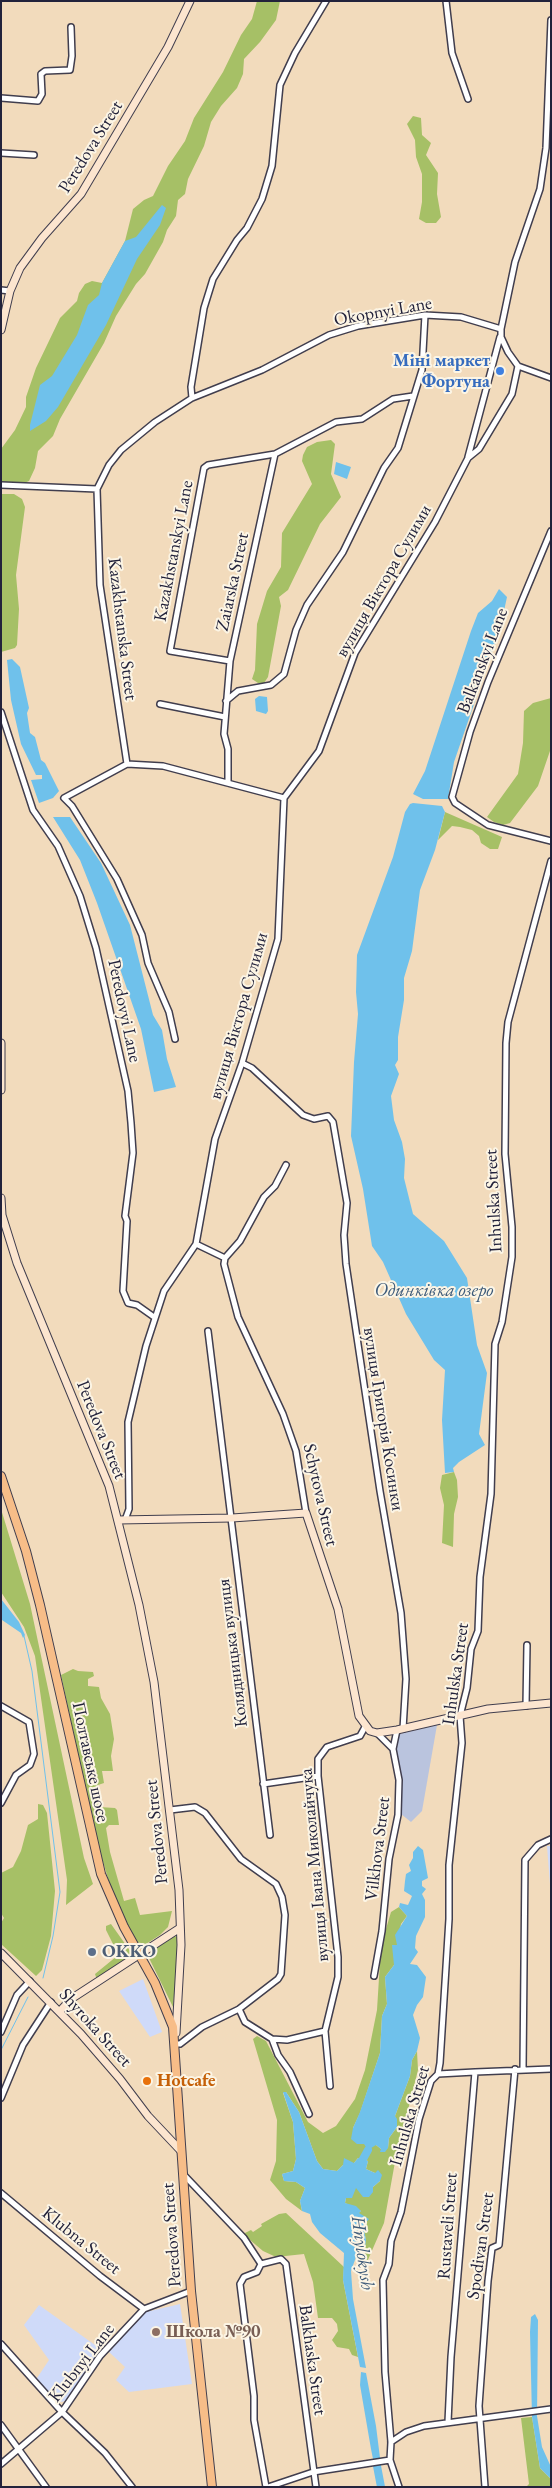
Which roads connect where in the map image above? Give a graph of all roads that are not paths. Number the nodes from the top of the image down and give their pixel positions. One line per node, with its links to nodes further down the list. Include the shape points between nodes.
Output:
1 (190, 1): 11 (street, Peredova Street, via 102,162 77,200 29,254)
2 (326, 1): 19 (street, via 280,85 272,166 262,199 213,279 202,316)
3 (446, 1): 7 (street, via 452,53)
4 (551, 20): 13 (street, вулиця Віктора Сулими, via 546,148 540,189 515,262)
5 (71, 27): 6 (street, via 70,70 41,74 42,94 38,101)
6 (1, 98)
7 (468, 99)
8 (1, 153): 9 (street)
9 (34, 155)
10 (1, 290): 11 (street)
11 (10, 290): 14 (street, Peredova Street)
12 (425, 315): 13 (street, Okopnyi Lane, via 461,317); 18 (street, via 422,370); 19 (street, Okopnyi Lane, via 343,330 300,348 262,370)
13 (501, 329): 15 (street, вулиця Віктора Сулими)
14 (1, 330)
15 (500, 337): 16 (street); 21 (street, вулиця Віктора Сулими)
16 (518, 366): 17 (street); 21 (street, вулиця Віктора Сулими, via 510,400 479,448)
17 (551, 378)
18 (413, 396): 20 (street, via 393,399 362,419 336,422); 26 (street, via 395,454 384,468 343,552 303,611 284,674 271,685 238,691)
19 (192, 398): 23 (street, Kazakhstanska Street, via 120,450)
20 (275, 454): 25 (street, Zaiarska Street); 25 (street, Kazakhstanskyi Lane, via 204,468 170,651)
21 (468, 458): 32 (street, вулиця Віктора Сулими, via 435,522 356,653 319,751)
22 (1, 485): 23 (street)
23 (97, 489): 30 (street, Kazakhstanska Street, via 100,585)
24 (551, 531): 33 (street, Balkanskyi Lane, via 508,631 470,732 452,797 455,803 488,825)
25 (230, 661): 26 (street, Zaiarska Street)
26 (226, 701): 29 (street, Zaiarska Street)
27 (160, 704): 29 (street)
28 (1, 712): 44 (street, Peredovyi Lane, via 33,810 58,846 80,896 96,948 128,1091 134,1154 125,1216 123,1292 128,1303)
29 (225, 717): 31 (street, Zaiarska Street)
30 (127, 764): 31 (street, via 163,766); 35 (street, via 64,798 117,879 170,1012)
31 (228, 783): 32 (street)
32 (284, 798): 37 (street, вулиця Віктора Сулими, via 278,938)
33 (551, 841)
34 (551, 861): 54 (street, Inhulska Street, via 506,1036 505,1154 512,1257 507,1297 495,1344 491,1494 480,1576 478,1631 471,1649)
35 (175, 1039)
36 (1, 1043): 38 (street)
37 (242, 1063): 42 (street, вулиця Віктора Сулими, via 215,1139); 56 (street, вулиця Григорія Косинки, via 252,1068 304,1116 314,1119 328,1116 333,1122 348,1210 344,1235 346,1264 401,1613 406,1679)
38 (1, 1090)
39 (286, 1165): 43 (street, via 275,1186 264,1196 240,1241)
40 (1, 1198): 41 (street, Peredova Street)
41 (2, 1214): 49 (street, Peredova Street, via 40,1323 94,1446)
42 (196, 1244): 43 (street); 44 (street, вулиця Віктора Сулими, via 164,1290)
43 (225, 1258): 47 (street, Schytova Street, via 238,1317 280,1405 296,1451)
44 (154, 1317): 49 (street, вулиця Віктора Сулими, via 128,1422 129,1509)
45 (208, 1330): 48 (street, Колядницька вулиця)
46 (1, 1476): 67 (main road, Полтавське шосе, via 40,1605 101,1874 110,1900)
47 (306, 1512): 48 (street); 55 (street, Schytova Street, via 338,1609 359,1716)
48 (232, 1518): 49 (street); 60 (street, Колядницька вулиця)
49 (122, 1520): 62 (street, Peredova Street, via 154,1682)
50 (527, 1645): 53 (street)
51 (551, 1703): 53 (street)
52 (1, 1706): 61 (street, via 29,1722 34,1754 30,1765 16,1775)
53 (526, 1706): 54 (street, via 488,1709)
54 (460, 1716): 56 (street); 81 (street, Inhulska Street, via 462,1743 449,1865 450,1919)
55 (365, 1727): 57 (street); 59 (street, вулиця Івана Миколайчука, via 360,1736 321,1753)
56 (400, 1729): 57 (street); 58 (street, вулиця Григорія Косинки)
57 (376, 1733): 58 (street)
58 (393, 1749): 68 (street, Vilkhova Street, via 399,1780 398,1814)
59 (318, 1776): 60 (street); 73 (street, вулиця Івана Миколайчука, via 338,1958 338,1977)
60 (263, 1784): 63 (street, Колядницька вулиця)
61 (1, 1803)
62 (170, 1810): 65 (street, Peredova Street); 71 (street, via 200,1809 241,1860 276,1884 282,1897 285,1915 281,1974)
63 (270, 1835)
64 (551, 1839): 78 (street, via 538,1845 525,1860)
65 (180, 1928): 67 (street); 76 (street, Peredova Street)
66 (1, 1953): 69 (street, Shyroka Street)
67 (140, 1955): 72 (street, via 71,1999); 76 (main road, Полтавське шосе, via 162,1998)
68 (374, 1976)
69 (30, 1982): 70 (street, Shyroka Street); 74 (street, via 17,1995)
70 (51, 2002): 72 (street, Shyroka Street); 83 (street, via 23,2045)
71 (238, 2009): 75 (street, via 245,2022); 76 (street)
72 (60, 2011): 85 (street, Shyroka Street, via 148,2116)
73 (324, 2031): 75 (street, via 287,2040); 82 (street, вулиця Івана Миколайчука)
74 (1, 2032)
75 (272, 2039): 84 (street)
76 (176, 2044): 85 (main road, Peredova Street)
77 (515, 2069): 78 (street); 80 (street); 94 (street, Spodivan Street, via 499,2245 492,2248 488,2281)
78 (522, 2069): 79 (street)
79 (551, 2069)
80 (475, 2072): 81 (street); 95 (street, Rustaveli Street)
81 (438, 2074): 97 (street, Inhulska Street, via 431,2082 420,2119 383,2280)
82 (330, 2086)
83 (1, 2098)
84 (309, 2114)
85 (181, 2150): 86 (main road, Peredova Street)
86 (183, 2174): 88 (street, via 244,2238); 89 (main road, Peredova Street)
87 (1, 2193): 90 (street, Klubna Street)
88 (261, 2264): 101 (street, Balkhaska Street, via 281,2259 286,2264); 105 (street, via 257,2272 244,2277 240,2284 254,2420)
89 (191, 2290): 90 (street, Klubnyi Lane); 104 (main road, Peredova Street)
90 (144, 2309): 93 (street, Klubnyi Lane, via 100,2356)
91 (1, 2344): 93 (street)
92 (551, 2409): 94 (street)
93 (62, 2412): 98 (street, Klubnyi Lane); 103 (street, via 105,2453)
94 (478, 2419): 95 (street); 108 (street, Spodivan Street)
95 (448, 2422): 97 (street, via 406,2432)
96 (1, 2425): 98 (street)
97 (391, 2442): 99 (street, Inhulska Street)
98 (19, 2450): 100 (street, Klubnyi Lane); 102 (street)
99 (390, 2460): 101 (street); 107 (street, Inhulska Street)
100 (1, 2464)
101 (313, 2472): 105 (street); 106 (street, Balkhaska Street)
102 (46, 2487)
103 (132, 2487)
104 (212, 2487)
105 (267, 2487)
106 (316, 2487)
107 (399, 2487)
108 (485, 2487)

